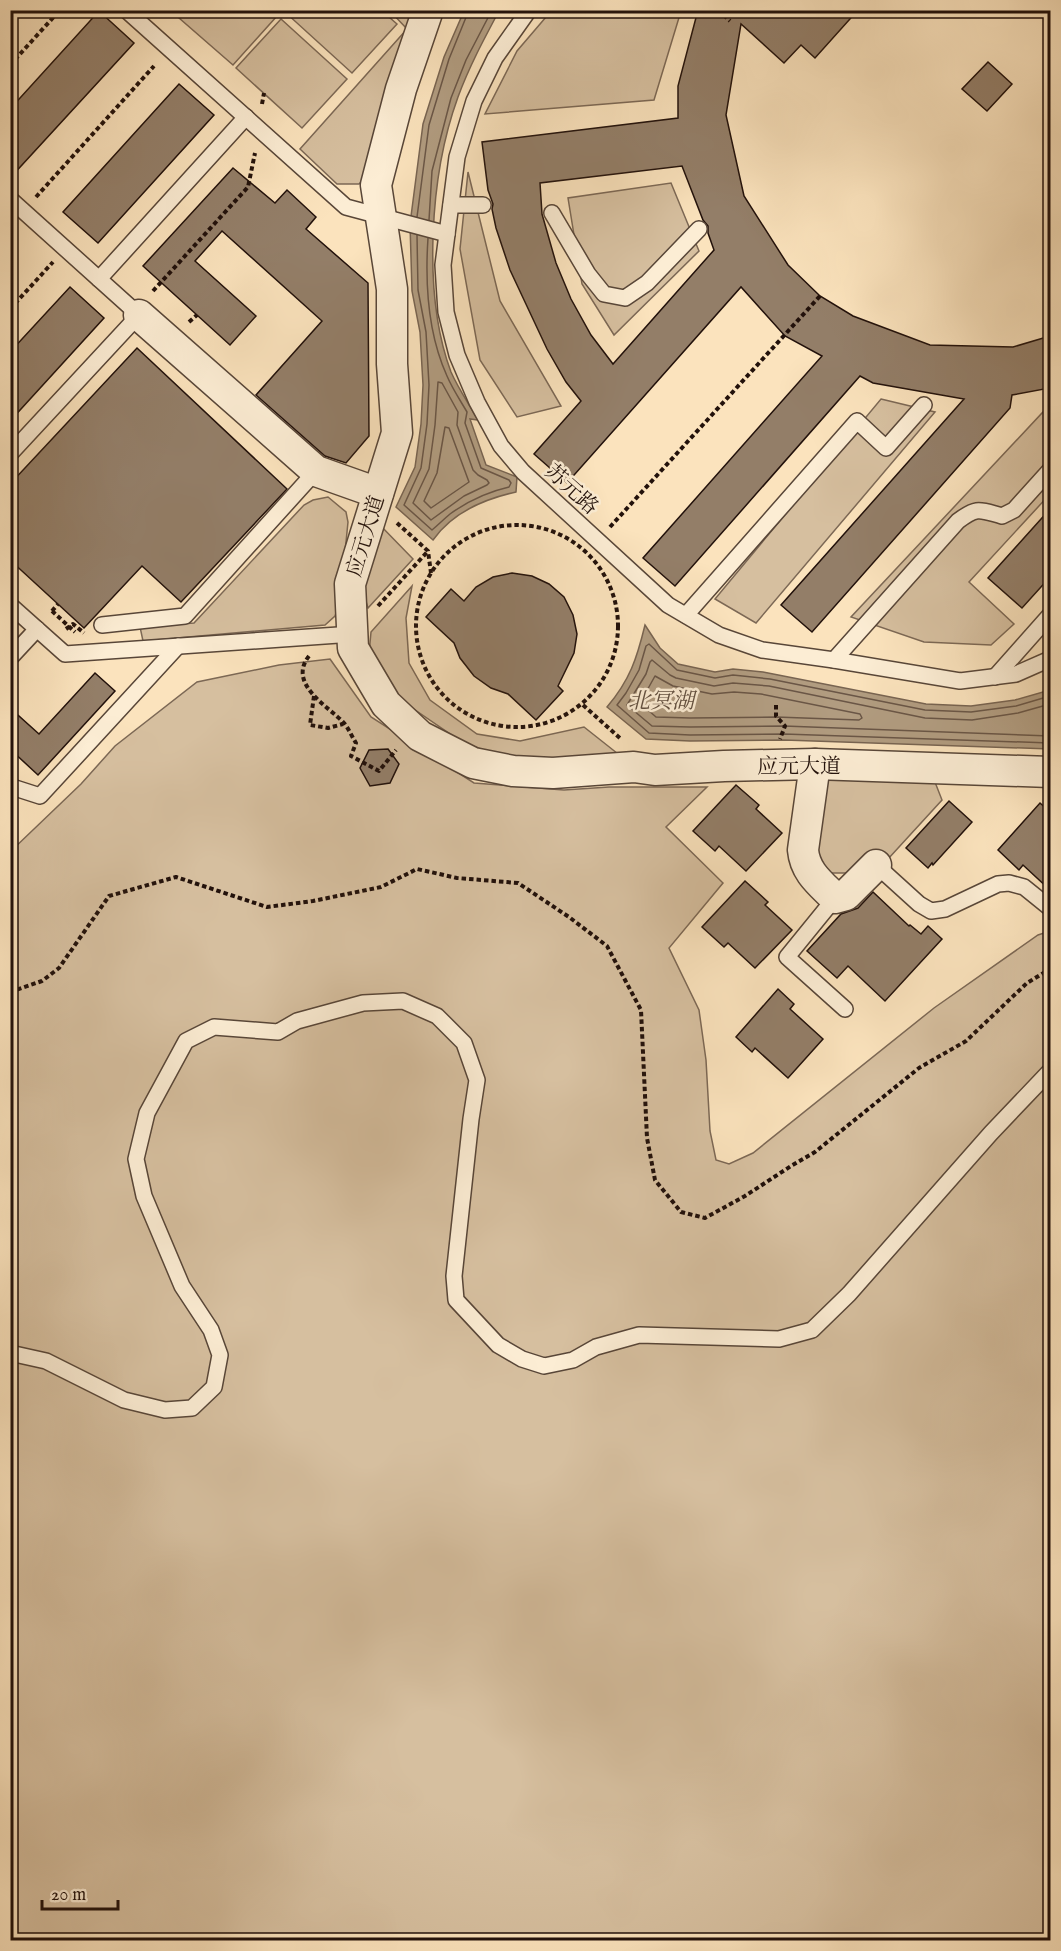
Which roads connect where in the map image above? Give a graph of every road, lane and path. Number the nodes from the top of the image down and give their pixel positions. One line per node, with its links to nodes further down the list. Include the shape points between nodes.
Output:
1 (60, 10): 7 (path)
2 (126, 10): 10 (lane)
3 (428, 10): 16 (street, 应元大道, via 401,89 376,185)
4 (529, 10): 12 (lane, 苏元路, via 495,58 474,101 457,157)
5 (718, 10): 6 (path)
6 (730, 21)
7 (10, 65)
8 (154, 66): 14 (path)
9 (264, 93): 10 (path)
10 (251, 122): 16 (lane, via 346,207); 20 (lane); 23 (path, via 257,146 248,187 150,294)
11 (10, 199): 14 (lane)
12 (451, 205): 13 (lane); 18 (lane, 苏元路)
13 (483, 205)
14 (24, 211): 19 (lane)
15 (552, 213): 17 (lane, via 604,294 625,297 646,283)
16 (381, 217): 18 (lane); 28 (street, 应元大道, via 392,289 397,433)
17 (699, 229)
18 (447, 234): 29 (lane, 苏元路, via 443,265 446,312 457,355 477,402 501,446 523,472)
19 (65, 248): 20 (lane); 22 (path)
20 (99, 279): 23 (lane)
21 (820, 296): 29 (path)
22 (10, 309)
23 (139, 315): 25 (lane); 27 (street)
24 (924, 405): 35 (lane, via 886,448 857,421)
25 (10, 454)
26 (1050, 470): 44 (lane, via 1014,510 1002,516 982,510 970,512 958,521)
27 (316, 471): 28 (street); 37 (lane, via 185,616)
28 (376, 498): 30 (path); 40 (street, 应元大道)
29 (598, 540): 31 (path); 35 (lane, 苏元路, via 668,605)
30 (428, 551): 32 (path); 40 (path)
31 (587, 552): 32 (path, via 561,535 533,526 503,526 475,534 450,551); 47 (path, via 604,574 615,601 618,631 612,660)
32 (431, 573): 47 (path, via 416,618 417,641 433,684 448,701 489,724 512,727 535,726)
33 (58, 604): 39 (path, bridge, via 52,611)
34 (10, 605): 38 (lane)
35 (686, 615): 44 (lane, 苏元路, via 719,635 762,650)
36 (1050, 615): 45 (lane)
37 (102, 625)
38 (37, 629): 41 (lane, via 65,654); 42 (lane)
39 (75, 632)
40 (338, 635): 41 (lane); 46 (path, via 305,661 303,678); 50 (street, 应元大道, via 353,648 386,704)
41 (178, 646): 55 (lane, via 39,796)
42 (10, 658)
43 (1050, 659): 45 (lane, 苏元路, via 1016,674)
44 (834, 660): 45 (lane, 苏元路, via 960,681)
45 (995, 677)
46 (314, 696): 49 (path); 49 (path, via 310,724 328,728)
47 (583, 705): 51 (path)
48 (776, 705): 52 (path, via 776,716 786,726)
49 (344, 723): 50 (path, via 356,743 351,756 379,771 399,745)
50 (420, 736): 53 (street, 应元大道, via 473,764 513,771)
51 (623, 741)
52 (777, 746)
53 (815, 764): 54 (street, 应元大道); 57 (street, via 804,861 810,874)
54 (1050, 772)
55 (10, 789)
56 (876, 865): 57 (street, via 846,895); 58 (lane, via 931,911 1009,883 1024,888)
57 (835, 898): 61 (lane, via 787,957)
58 (1050, 908)
59 (1050, 969): 60 (path, via 1027,983 966,1041 919,1068 815,1152 705,1218 681,1212 656,1180 647,1138 640,1010 607,946 518,883 417,870 381,887 267,908 176,877 109,896 59,968 42,981)
60 (10, 992)
61 (845, 1009)
62 (1050, 1071): 63 (lane, via 812,1330 779,1339 639,1335 596,1347 573,1360 544,1366 498,1345 456,1300 454,1276 477,1080 464,1043 437,1016 403,1001 363,1003 297,1021 278,1032 214,1027 186,1041 147,1113 136,1159 144,1196 178,1276 211,1330 220,1355 214,1387 192,1408 165,1410 124,1400 46,1361)
63 (10, 1353)

